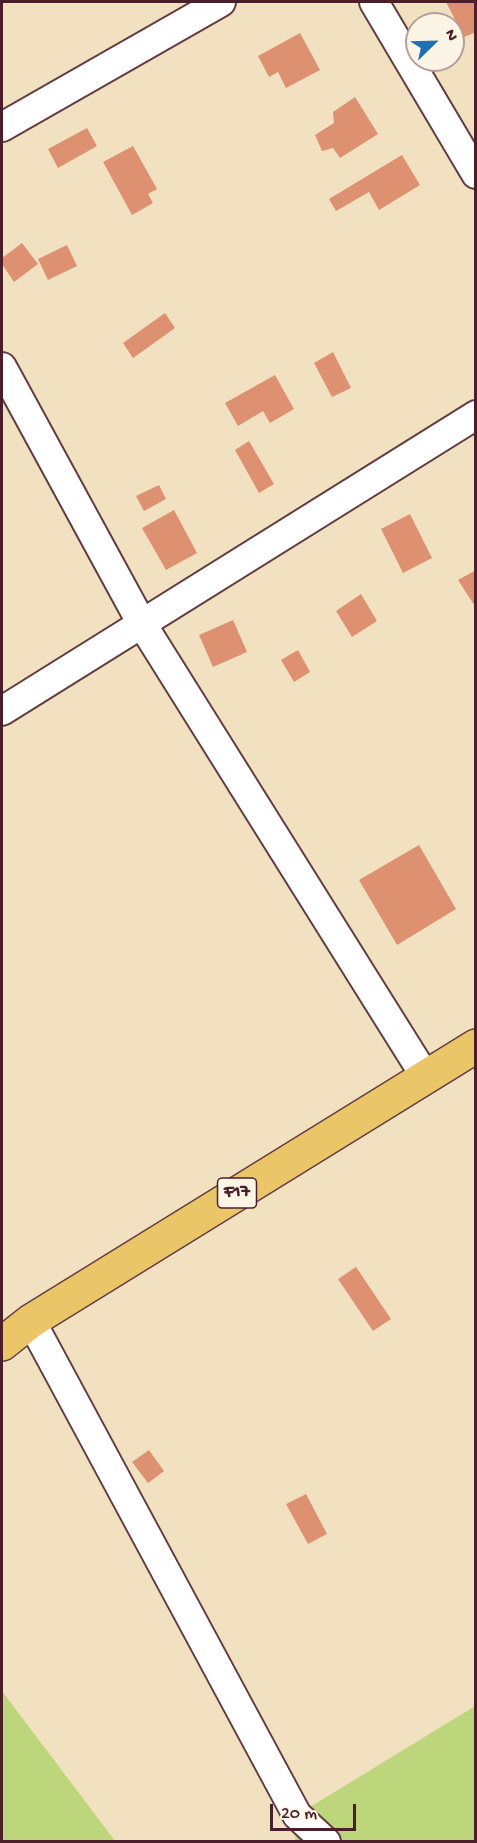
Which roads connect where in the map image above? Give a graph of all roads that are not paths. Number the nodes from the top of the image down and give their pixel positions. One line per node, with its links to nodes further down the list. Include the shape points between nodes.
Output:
1 (221, 2): 3 (street)
2 (374, 2): 4 (street)
3 (2, 127)
4 (476, 174)
5 (2, 367): 7 (street)
6 (476, 416): 7 (street)
7 (142, 624): 8 (street); 10 (street)
8 (2, 711)
9 (476, 1046): 10 (highway, F17)
10 (425, 1076): 11 (highway, F17)
11 (31, 1321): 12 (highway, F17); 13 (street, via 297,1815)
12 (2, 1344)
13 (326, 1842)

